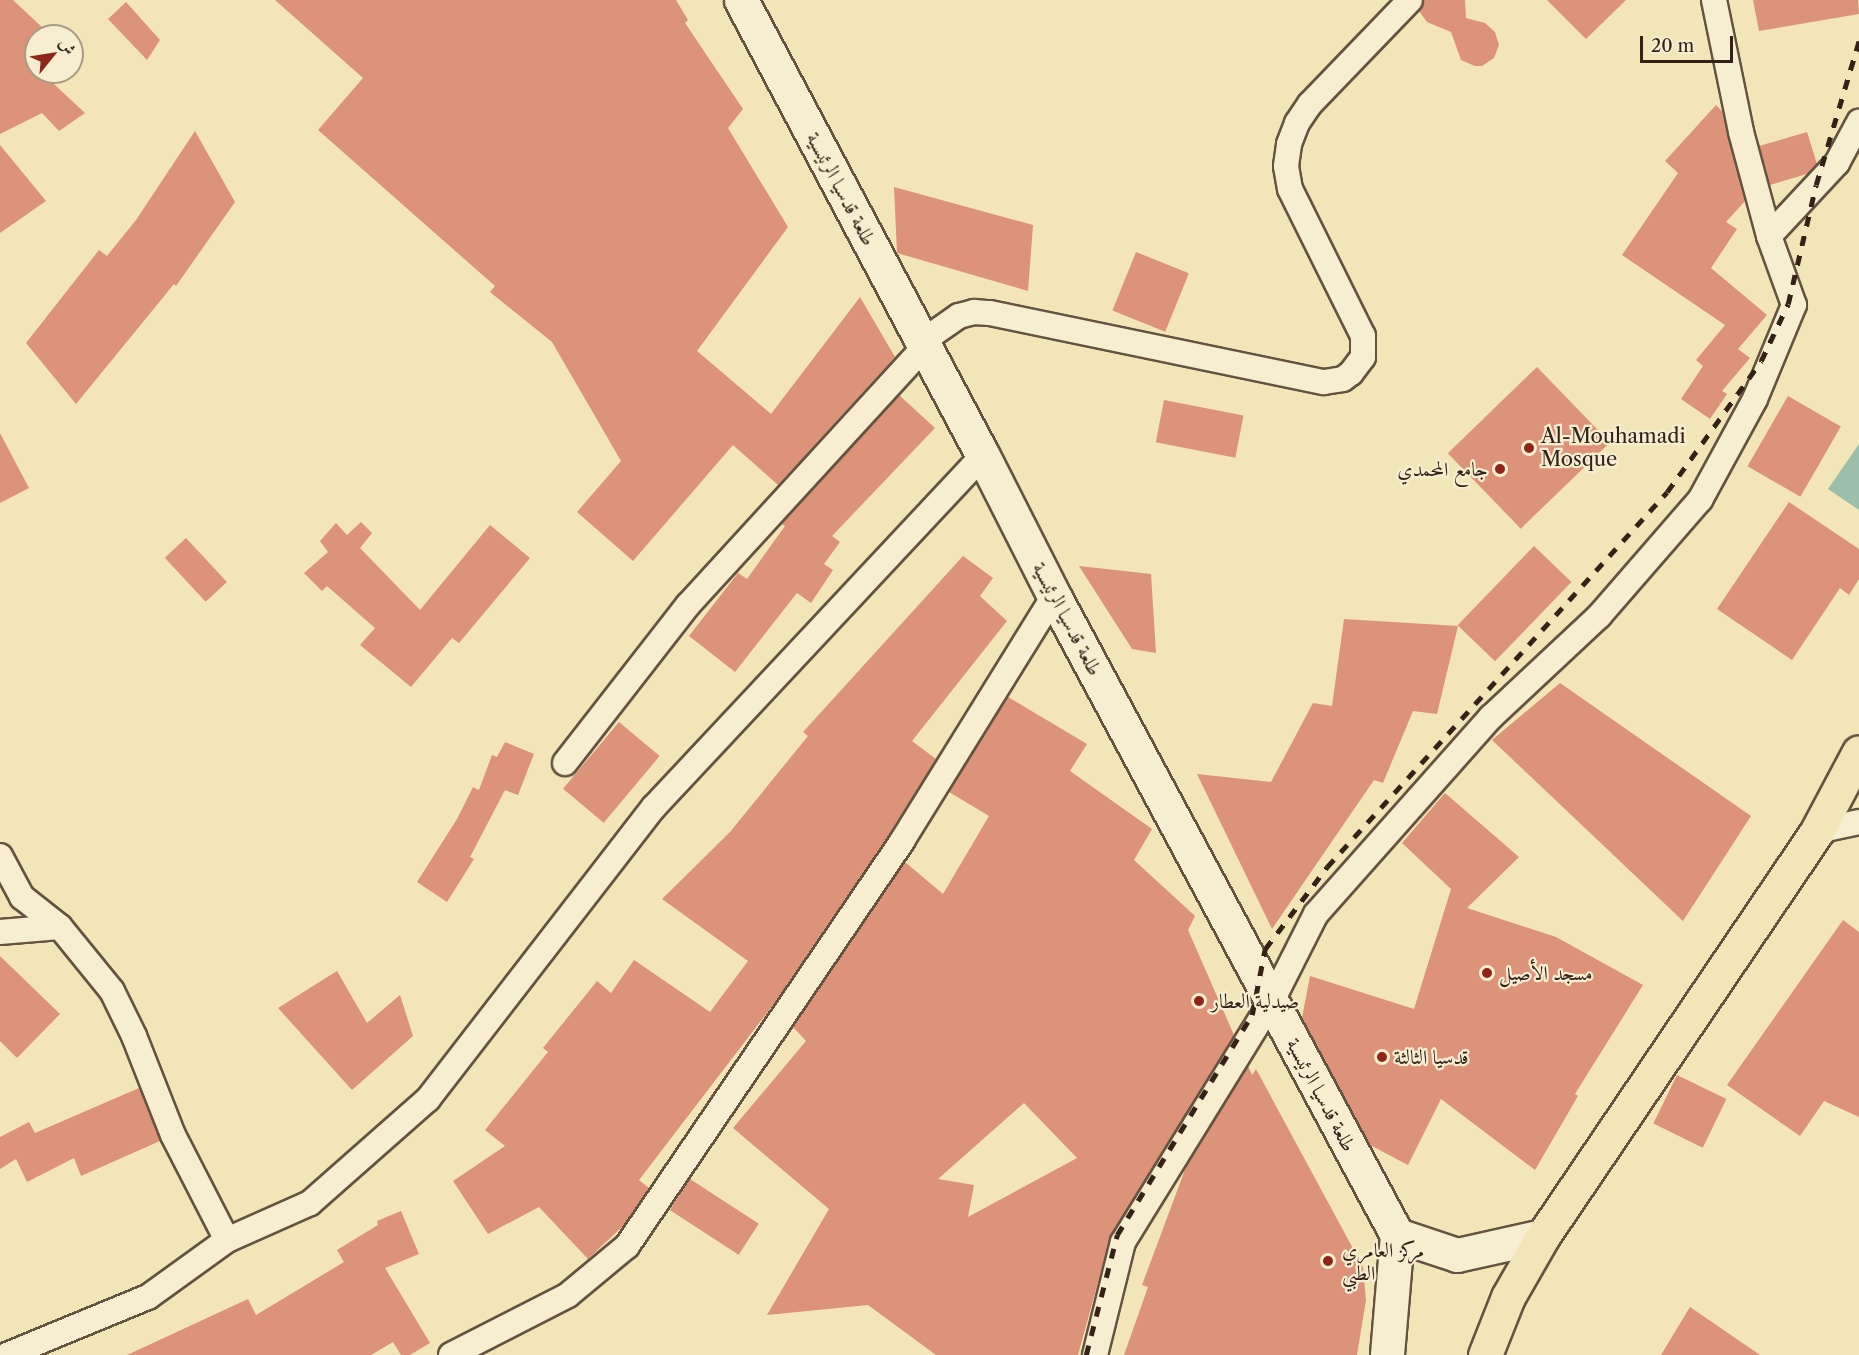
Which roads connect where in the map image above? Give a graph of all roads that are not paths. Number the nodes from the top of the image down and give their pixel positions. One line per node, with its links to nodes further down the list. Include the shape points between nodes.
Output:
1 (1410, 0): 6 (street, via 1310,104 1289,144 1290,189 1363,336 1363,357 1343,379 1324,382 990,313 958,316 933,334)
2 (1714, 0): 5 (street, via 1741,132)
3 (749, 4): 6 (main road, طلعة قدسيا الرئيسية)
4 (1859, 122): 5 (street, via 1837,163)
5 (1769, 236): 16 (street, via 1794,305 1755,399 1700,500 1599,616 1491,717 1316,914)
6 (924, 347): 7 (main road, طلعة قدسيا الرئيسية); 10 (street, via 688,606)
7 (983, 456): 8 (main road, طلعة قدسيا الرئيسية); 19 (street, via 654,807 428,1099 310,1203)
8 (1054, 596): 16 (main road, طلعة قدسيا الرئيسية); 21 (street, via 902,841 627,1246 568,1295)
9 (1859, 752): 12 (main road)
10 (565, 763)
11 (1859, 822): 12 (street)
12 (1817, 831): 18 (main road)
13 (0, 855): 14 (street, via 22,897)
14 (60, 927): 15 (street); 19 (street, via 112,991 173,1134)
15 (0, 932)
16 (1272, 1001): 17 (main road, طلعة قدسيا الرئيسية); 22 (street, via 1123,1242)
17 (1397, 1235): 18 (main road, via 1457,1255); 23 (main road)
18 (1543, 1236): 24 (main road, via 1508,1297)
19 (227, 1240): 20 (street, via 148,1297)
20 (7, 1355)
21 (451, 1355)
22 (1095, 1355)
23 (1387, 1355)
24 (1485, 1355)

